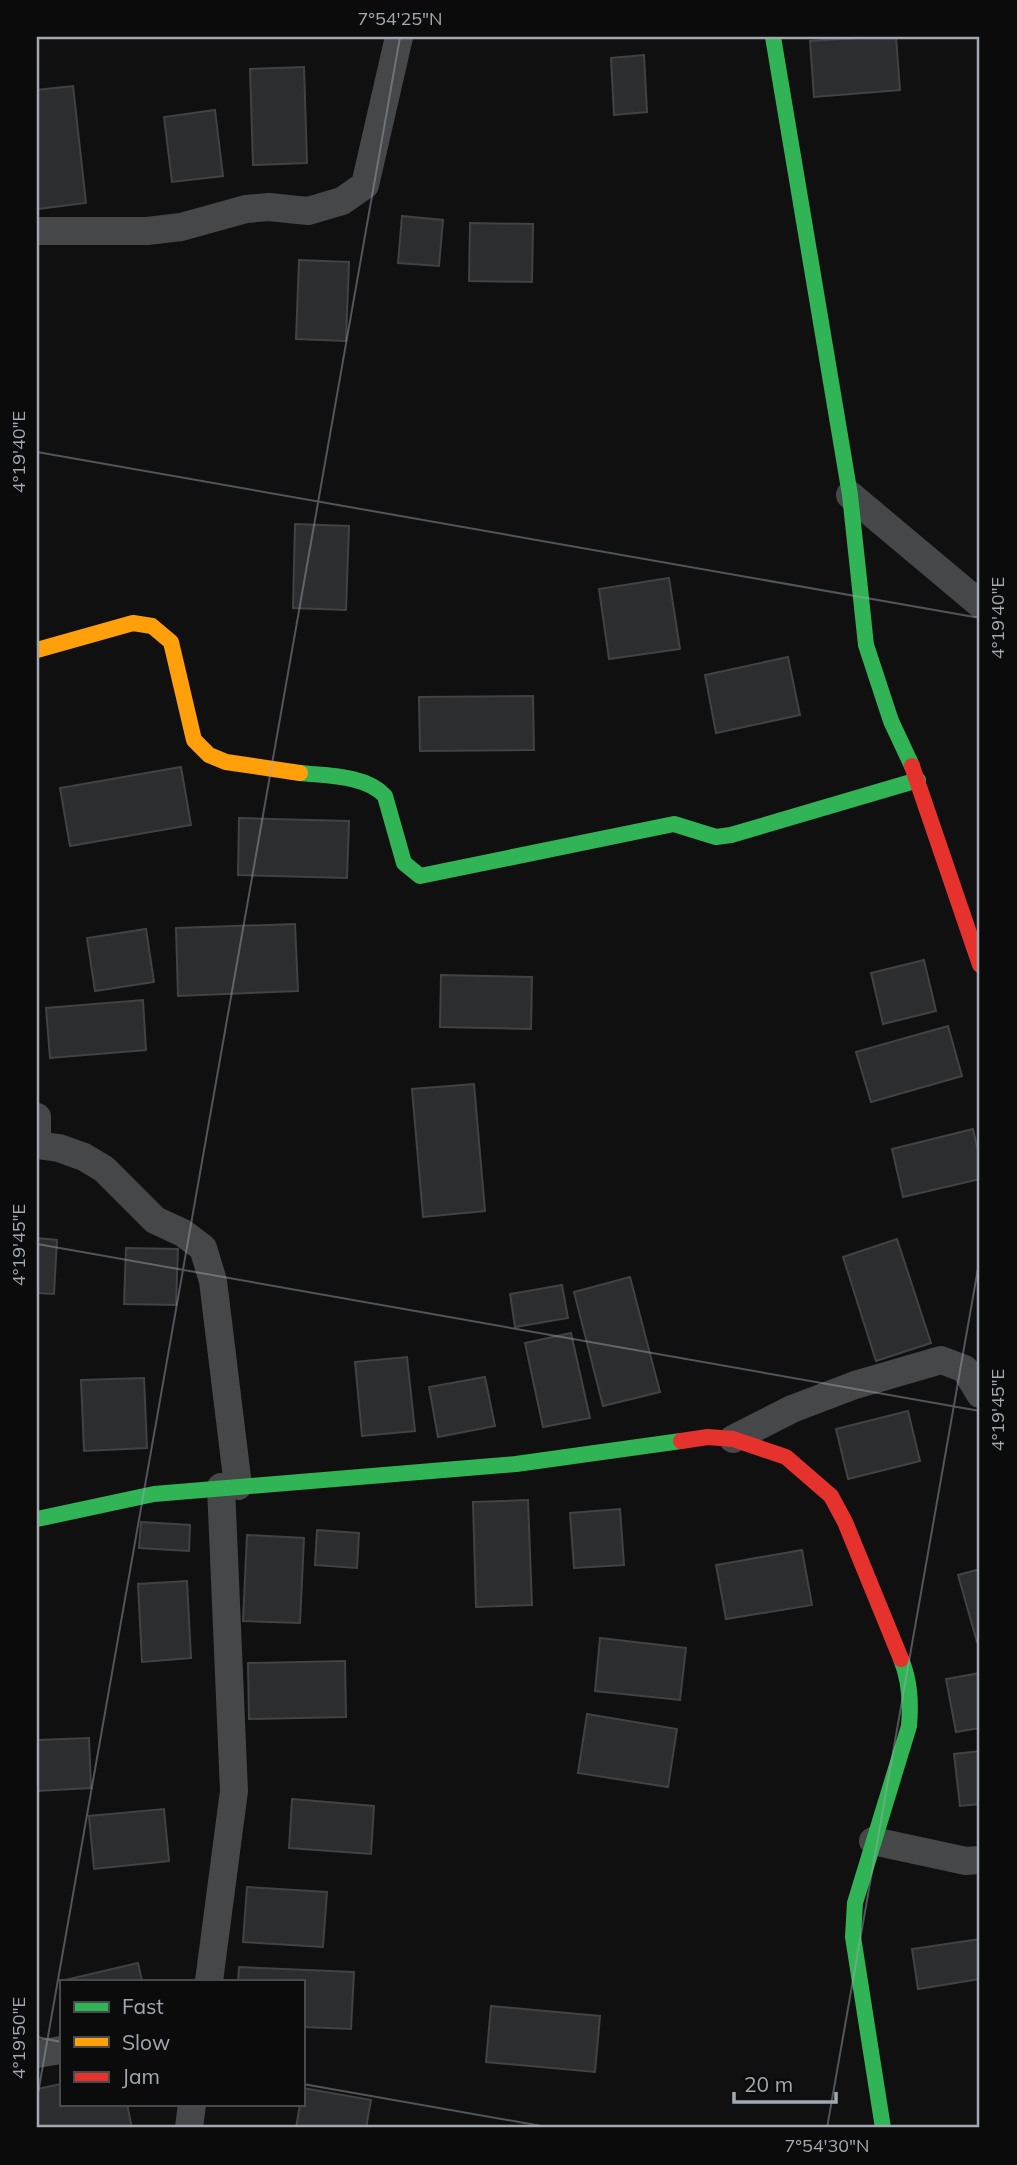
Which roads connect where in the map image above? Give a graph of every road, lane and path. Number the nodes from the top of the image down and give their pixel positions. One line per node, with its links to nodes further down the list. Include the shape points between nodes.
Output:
1 (399, 37): 3 (street, via 365,186 342,201 308,211 246,209 147,231)
2 (773, 37): 4 (street)
3 (37, 231)
4 (850, 495): 5 (street); 7 (street, via 866,645 891,721)
5 (980, 604)
6 (37, 650): 7 (street, via 133,623 152,626 171,642 194,740 209,755 378,788 385,796 404,863 420,876 674,824 716,837 731,835)
7 (918, 780): 8 (street)
8 (980, 965)
9 (37, 1118): 10 (street)
10 (37, 1133)
11 (37, 1146): 14 (street, via 59,1148 104,1169 155,1220 202,1248 213,1282)
12 (980, 1394): 13 (street, via 965,1369 941,1360 855,1385 792,1409)
13 (733, 1439): 14 (street, via 708,1437 516,1464); 16 (street, via 786,1457 831,1496 906,1672 909,1726)
14 (229, 1487): 15 (street, via 153,1493); 18 (street, via 234,1791)
15 (37, 1518)
16 (873, 1841): 17 (street); 23 (street, via 855,1903 853,1937)
17 (980, 1860)
18 (209, 1980)
19 (60, 2050): 20 (street)
20 (37, 2054)
21 (192, 2106): 22 (street)
22 (189, 2128)
23 (883, 2128)

